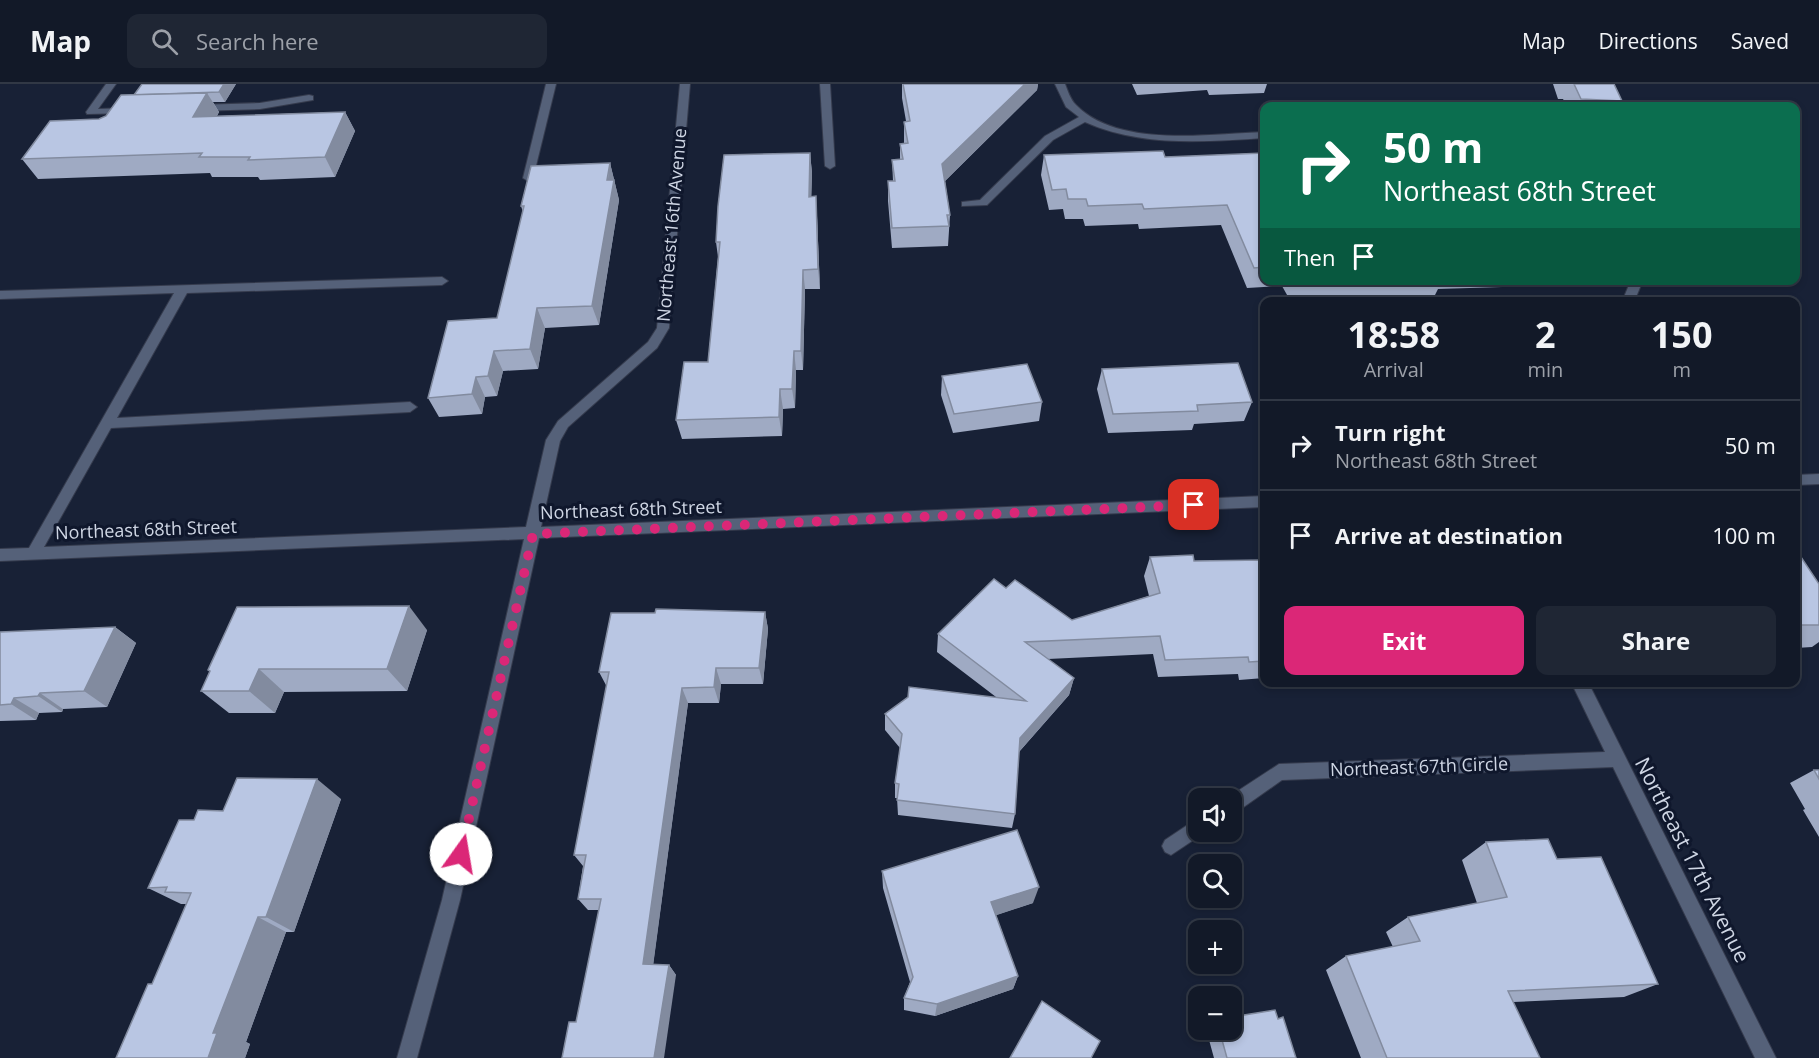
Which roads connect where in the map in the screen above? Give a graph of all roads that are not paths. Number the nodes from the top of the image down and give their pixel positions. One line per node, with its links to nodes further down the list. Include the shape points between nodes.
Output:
1 (111, 84): 8 (street, via 91,112)
2 (550, 84): 12 (street)
3 (685, 84): 22 (street, Northeast 16th Avenue, via 663,328 653,345 557,431)
4 (825, 84): 11 (street)
5 (1060, 84): 9 (street, via 1069,104)
6 (309, 98): 7 (street, via 260,106)
7 (181, 109)
8 (136, 110)
9 (1085, 118): 10 (street, via 1129,134); 13 (street, via 1050,138 983,203)
10 (1260, 135)
11 (830, 166)
12 (528, 178)
13 (966, 204)
14 (442, 281): 15 (street)
15 (183, 289): 16 (street); 18 (street)
16 (0, 295)
17 (410, 407): 18 (street)
18 (108, 423): 23 (street)
19 (1819, 479): 20 (street)
20 (1800, 480)
21 (1260, 502): 22 (street, Northeast 68th Street)
22 (533, 534): 23 (street, Northeast 68th Street); 30 (street, Northeast 16th Avenue, via 451,900)
23 (33, 554): 24 (street, Northeast 68th Street)
24 (1, 557)
25 (1581, 687): 26 (street, Northeast 17th Avenue)
26 (1617, 759): 27 (street, Northeast 67th Circle, via 1279,772); 31 (street, Northeast 17th Avenue)
27 (1242, 798)
28 (1188, 834): 29 (street)
29 (1171, 846)
30 (406, 1058)
31 (1766, 1058)

